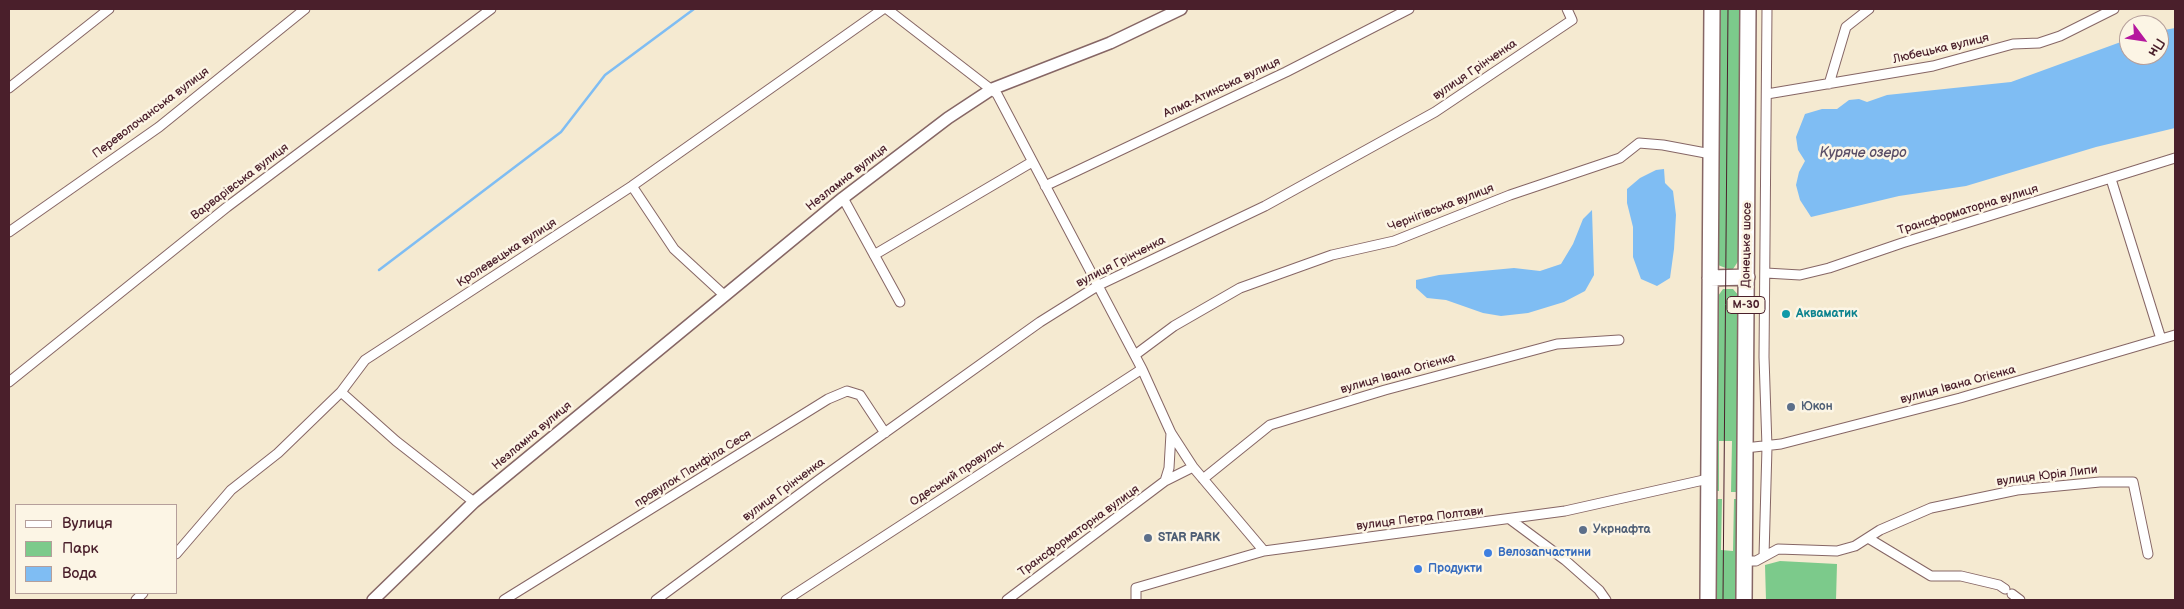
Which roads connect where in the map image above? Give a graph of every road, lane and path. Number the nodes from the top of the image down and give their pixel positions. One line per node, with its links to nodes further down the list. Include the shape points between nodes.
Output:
1 (109, 9): 15 (street)
2 (305, 9): 27 (street, Переволочанська вулиця, via 159,126)
3 (491, 9): 40 (street, Варварівська вулиця, via 226,207)
4 (883, 9): 24 (street, Кролевецька вулиця)
5 (887, 9): 16 (street)
6 (1181, 9): 16 (street, Незламна вулиця, via 1110,43)
7 (1409, 9): 25 (street, Алма-Атинська вулиця, via 1286,72)
8 (1567, 9): 32 (street, вулиця Грінченка, via 1572,20 1435,112 1265,206)
9 (1712, 9): 20 (highway, М-30)
10 (1748, 9): 18 (highway, Донецьке шосе / М-30)
11 (1767, 9): 17 (street, Донецьке шосе)
12 (1869, 9): 14 (street, via 1846,27)
13 (2114, 9): 14 (street, Любецька вулиця, via 2039,43 2013,44 1933,66)
14 (1829, 84): 17 (street, Любецька вулиця)
15 (9, 88)
16 (992, 89): 22 (street); 26 (street, Незламна вулиця, via 948,118)
17 (1767, 94): 19 (street, Донецьке шосе)
18 (1748, 112): 19 (street); 30 (highway, Донецьке шосе / М-30)
19 (1767, 112): 29 (street, Донецьке шосе)
20 (1711, 154): 31 (highway, М-30); 38 (street, Чернігівська вулиця, via 1639,144 1620,158 1510,195 1394,241 1332,255 1240,288 1174,326)
21 (2175, 158): 23 (street, Трансформаторна вулиця)
22 (1032, 162): 25 (street); 28 (street)
23 (2111, 179): 29 (street, Трансформаторна вулиця, via 1829,268 1800,275); 36 (street)
24 (632, 186): 33 (street, via 674,248); 41 (street, Кролевецька вулиця, via 365,360)
25 (1045, 186): 32 (street)
26 (843, 198): 28 (street); 33 (street, Незламна вулиця)
27 (9, 232)
28 (874, 255): 34 (street)
29 (1766, 273): 44 (street, Донецьке шосе)
30 (1747, 277): 31 (highway); 45 (highway, Донецьке шосе / М-30)
31 (1710, 278): 47 (highway, М-30)
32 (1098, 285): 38 (street); 42 (street, вулиця Грінченка, via 1040,322)
33 (724, 295): 50 (street, Незламна вулиця)
34 (900, 302)
35 (2175, 335): 36 (street, вулиця Івана Огієнка)
36 (2160, 339): 44 (street, вулиця Івана Огієнка, via 1960,398)
37 (1619, 340): 48 (street, вулиця Івана Огієнка, via 1557,344 1270,425)
38 (1134, 354): 39 (street)
39 (1142, 369): 43 (street); 61 (street, Одеський провулок)
40 (9, 382)
41 (341, 392): 50 (street); 54 (street, Кролевецька вулиця, via 278,453 231,490)
42 (886, 433): 59 (street, провулок Панфіла Сеся, via 860,395 847,391 828,399); 60 (street, вулиця Грінченка)
43 (1171, 433): 46 (street); 49 (street)
44 (1767, 447): 45 (street, вулиця Івана Огієнка); 56 (street, Донецьке шосе)
45 (1745, 448): 57 (highway, Донецьке шосе / М-30)
46 (1193, 467): 48 (street); 49 (street, Трансформаторна вулиця)
47 (1708, 478): 51 (street, вулиця Петра Полтави); 65 (highway, М-30)
48 (1203, 479): 53 (street)
49 (1165, 482): 62 (street, Трансформаторна вулиця)
50 (474, 502): 58 (street, Незламна вулиця)
51 (1511, 520): 53 (street, вулиця Петра Полтави); 64 (street, via 1564,560)
52 (1868, 538): 55 (street, вулиця Юрія Липи, via 1930,508 2017,490 2133,482); 56 (street, вулиця Юрія Липи, via 1837,551 1778,549); 67 (street, via 1930,576 1961,576 1999,585)
53 (1264, 551): 63 (street, вулиця Петра Полтави, via 1136,588)
54 (178, 552)
55 (2148, 554)
56 (1764, 556): 57 (street, вулиця Юрія Липи, via 1756,561)
57 (1744, 561): 66 (highway, Донецьке шосе / М-30)
58 (373, 600)
59 (504, 600)
60 (656, 600)
61 (786, 600)
62 (1007, 600)
63 (1136, 600)
64 (1606, 600)
65 (1708, 600)
66 (1744, 600)
67 (2020, 600)

